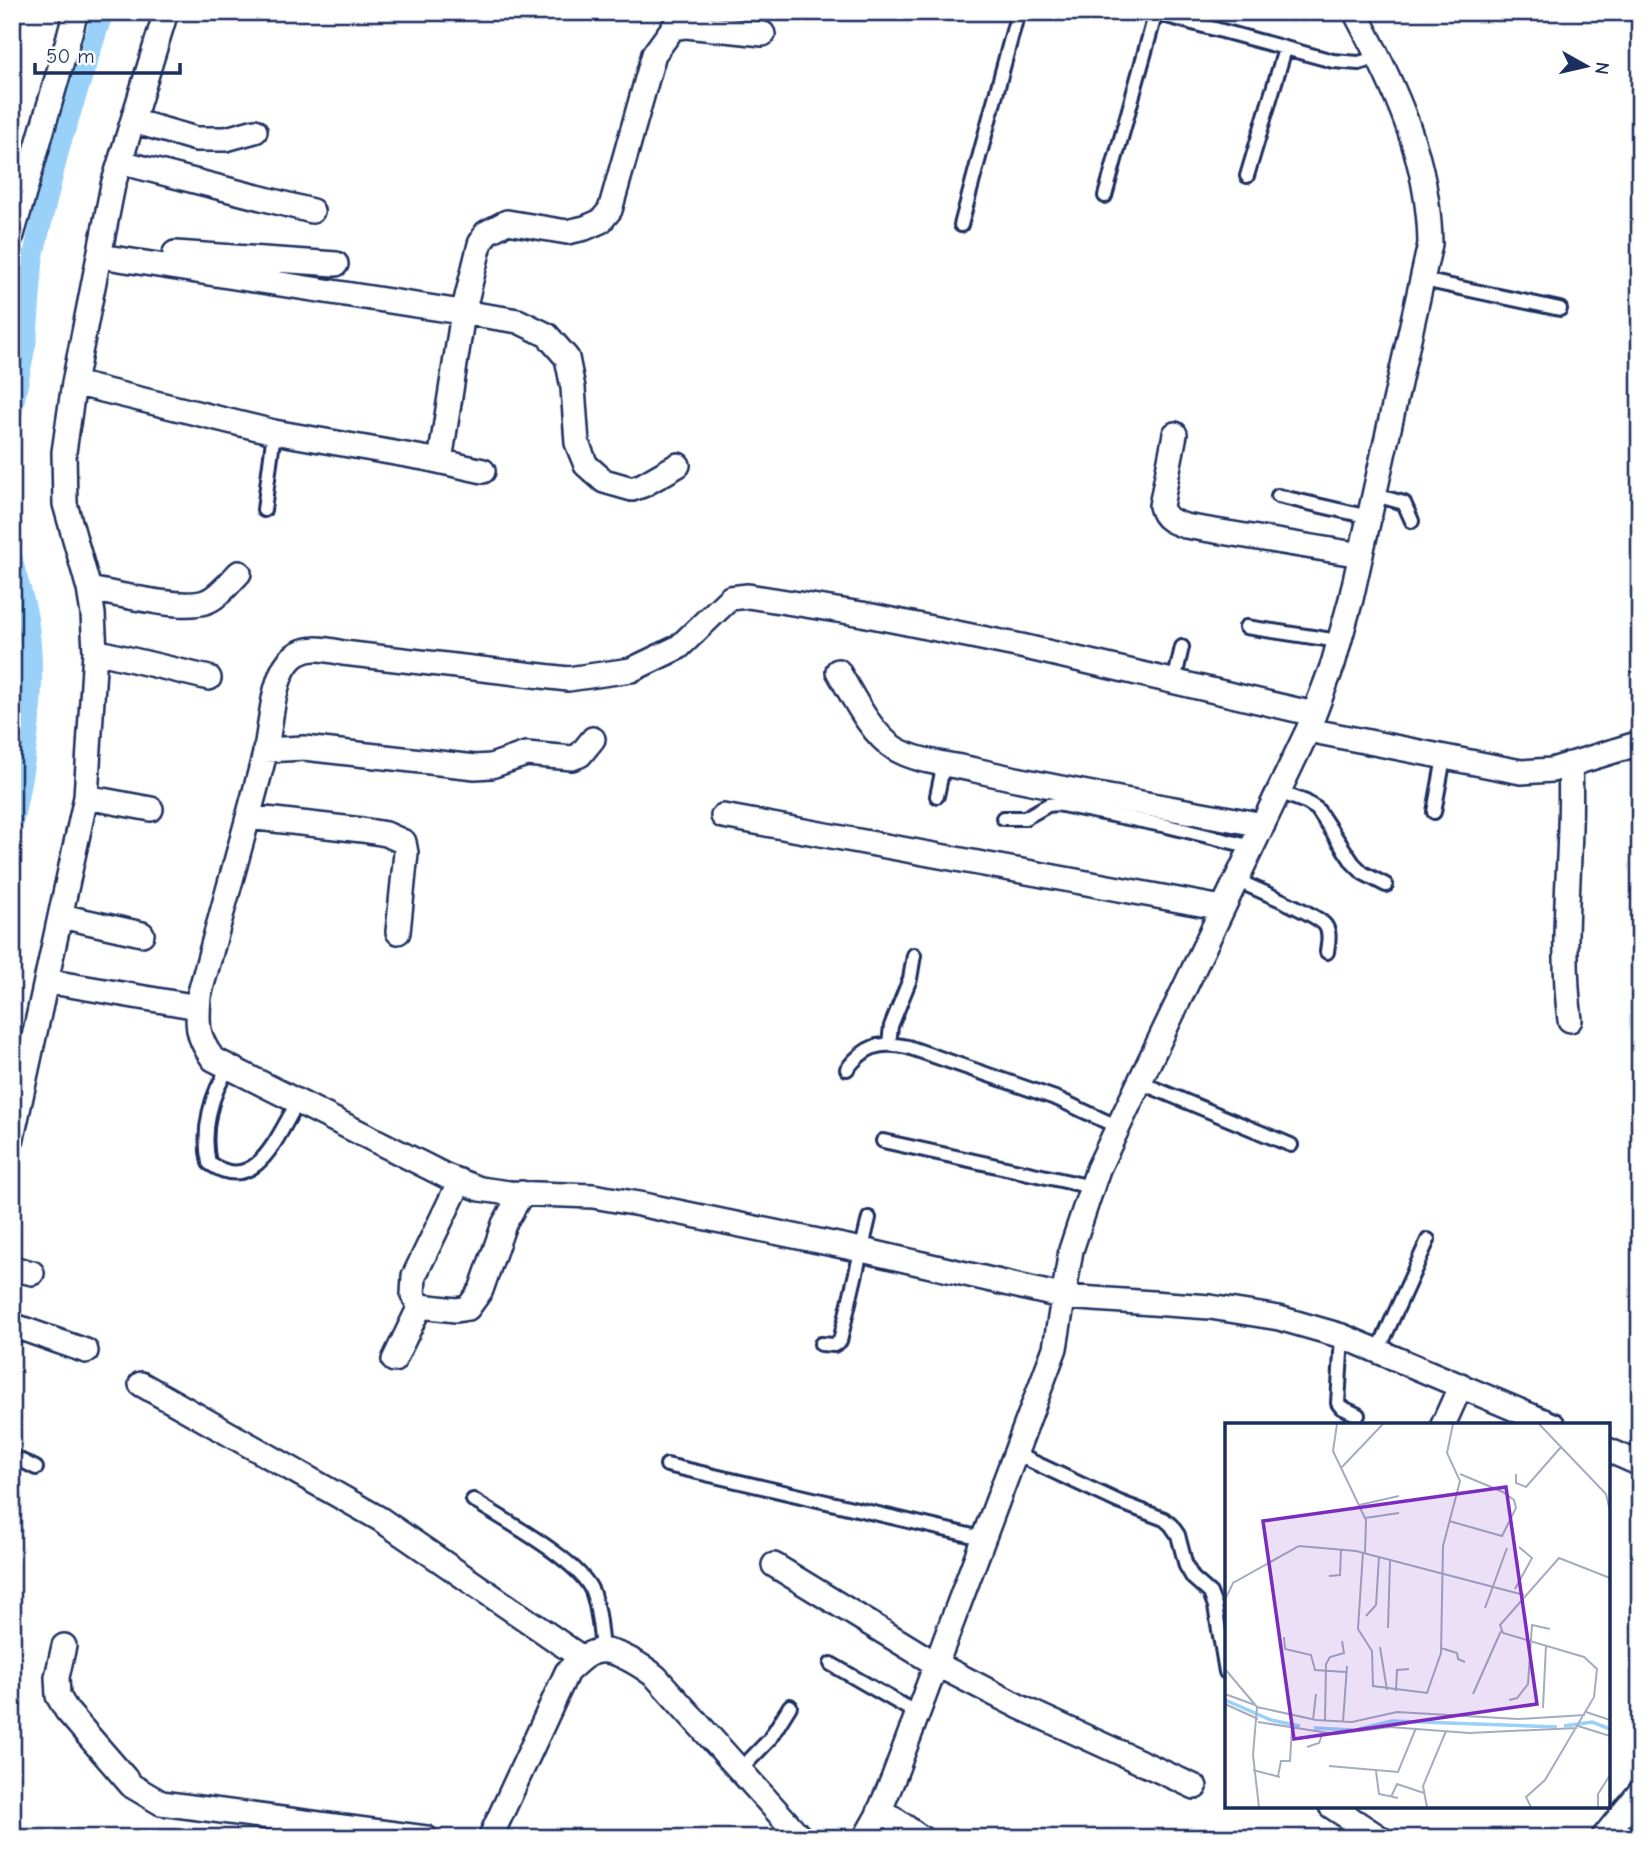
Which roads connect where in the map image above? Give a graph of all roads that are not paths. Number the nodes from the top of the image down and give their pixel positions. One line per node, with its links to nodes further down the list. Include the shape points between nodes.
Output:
1 (76, 12): 16 (street)
2 (166, 12): 9 (street)
3 (1018, 12): 15 (lane)
4 (1354, 12): 8 (street)
5 (1154, 13): 7 (lane); 13 (lane)
6 (763, 34): 21 (street, via 673,28 654,54 610,210 601,221 567,232 507,222 486,233)
7 (1285, 49): 8 (lane, via 1345,64); 12 (lane)
8 (1378, 57): 19 (street, via 1412,134 1424,175 1430,244)
9 (133, 121): 10 (street, via 196,139 226,139); 11 (street)
10 (255, 131)
11 (120, 162): 14 (street); 17 (street, via 113,185)
12 (1247, 176)
13 (1105, 196)
14 (312, 211)
15 (961, 225)
16 (13, 227)
17 (110, 257): 18 (street, via 141,250); 21 (street); 22 (street)
18 (336, 264)
19 (1423, 280): 20 (lane); 29 (street)
20 (1560, 309)
21 (463, 313): 25 (street); 26 (street, via 518,321 547,335 567,358 578,443 586,465 604,481 632,489)
22 (74, 383): 23 (street); 34 (street, via 64,452 65,504)
23 (274, 432): 25 (street); 30 (lane)
24 (1175, 433): 32 (street, via 1161,506 1170,520)
25 (440, 461): 27 (street)
26 (678, 465)
27 (482, 471)
28 (1278, 496): 29 (lane)
29 (1372, 506): 31 (lane, via 1404,503); 32 (street)
30 (264, 510)
31 (1412, 521)
32 (1361, 555): 36 (street)
33 (239, 573): 34 (street, via 204,603 183,604)
34 (89, 589): 38 (street)
35 (1246, 627): 36 (lane)
36 (1339, 641): 42 (street)
37 (1182, 647): 41 (lane)
38 (95, 652): 40 (street); 51 (street)
39 (838, 671): 47 (street, via 884,740 912,755)
40 (209, 678)
41 (1174, 682): 42 (street); 45 (street, via 1021,646 748,596 730,598 679,647 631,670 568,679 320,648 304,650 289,660 280,677)
42 (1311, 722): 46 (street); 49 (street)
43 (593, 740): 45 (street, via 572,758 526,754 475,767 304,748)
44 (1640, 743): 48 (street)
45 (265, 750): 55 (street)
46 (1444, 758): 48 (street, via 1521,772); 53 (lane)
47 (944, 763): 50 (lane); 57 (street)
48 (1570, 764): 69 (street, via 1565,950)
49 (1279, 792): 57 (street); 60 (lane, via 1317,809 1353,863)
50 (937, 796)
51 (86, 797): 52 (street); 62 (street)
52 (151, 809)
53 (1434, 812)
54 (723, 816): 61 (street)
55 (248, 817): 63 (street, via 374,832 404,842); 68 (street)
56 (1003, 818): 58 (lane, via 1025,818 1057,804)
57 (1263, 825): 58 (street)
58 (1252, 847): 59 (street)
59 (1236, 880): 61 (street); 65 (lane, via 1324,923 1329,935)
60 (1386, 885)
61 (1222, 908): 73 (street)
62 (61, 916): 64 (street); 67 (street)
63 (398, 932)
64 (142, 934)
65 (1327, 952)
66 (914, 955): 70 (lane)
67 (46, 981): 68 (street); 76 (street)
68 (198, 1007): 71 (street, via 201,1042 213,1059)
69 (1570, 1020)
70 (889, 1044): 72 (lane, via 865,1049); 75 (lane, via 1058,1099)
71 (230, 1067): 74 (street); 74 (lane, via 220,1080 205,1145 209,1163 218,1169 247,1172 259,1165)
72 (847, 1069)
73 (1139, 1082): 75 (street); 78 (lane)
74 (298, 1102): 79 (street)
75 (1118, 1127): 80 (street)
76 (12, 1138)
77 (883, 1141): 80 (lane)
78 (1291, 1145)
79 (460, 1181): 81 (street); 86 (street, via 414,1276 414,1295)
80 (1092, 1187): 85 (street, via 1071,1250)
81 (522, 1193): 84 (street, via 593,1196); 86 (street, via 504,1224 481,1290 468,1308)
82 (869, 1218): 84 (lane)
83 (1428, 1240): 91 (lane)
84 (862, 1250): 85 (street); 89 (lane, via 840,1341)
85 (1065, 1297): 88 (street, via 1210,1307 1279,1318); 99 (street, via 1055,1348)
86 (420, 1306): 92 (street)
87 (12, 1325): 90 (street)
88 (1342, 1336): 91 (street); 95 (lane, via 1338,1403)
89 (821, 1344)
90 (86, 1351)
91 (1378, 1351): 94 (street)
92 (394, 1360)
93 (141, 1384): 108 (street, via 380,1519)
94 (1461, 1385): 96 (street); 97 (street)
95 (1358, 1415)
96 (1444, 1423)
97 (1548, 1423)
98 (1610, 1451): 101 (street)
99 (1016, 1454): 105 (street); 111 (lane, via 1171,1525 1186,1566 1210,1594)
100 (12, 1456): 103 (lane)
101 (1640, 1464)
102 (667, 1465): 105 (lane)
103 (36, 1468)
104 (473, 1500): 108 (lane, via 552,1550 592,1589 598,1617)
105 (982, 1538): 110 (street)
106 (774, 1565): 110 (street)
107 (64, 1646): 120 (street, via 57,1677 58,1696 66,1711 132,1786 161,1803)
108 (592, 1654): 114 (street, via 630,1660 656,1677); 121 (street, via 567,1672)
109 (831, 1664): 113 (lane)
110 (936, 1664): 113 (street); 115 (street)
111 (1225, 1666)
112 (790, 1706): 114 (lane, via 769,1740)
113 (918, 1714): 118 (street)
114 (740, 1770): 122 (street)
115 (1195, 1787)
116 (1640, 1792): 126 (street)
117 (1333, 1808): 119 (street)
118 (880, 1809): 123 (street); 124 (street)
119 (1349, 1829): 125 (street)
120 (426, 1838)
121 (491, 1838)
122 (802, 1838)
123 (864, 1838)
124 (920, 1838)
125 (1380, 1838)
126 (1603, 1838)

